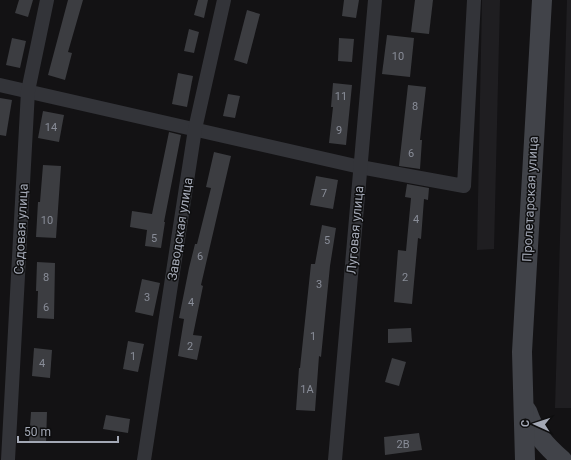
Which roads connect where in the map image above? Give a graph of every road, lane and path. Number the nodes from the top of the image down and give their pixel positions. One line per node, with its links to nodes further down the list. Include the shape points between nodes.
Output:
1 (47, 0): 7 (street, Садовая улица)
2 (224, 0): 8 (street, Заводская улица)
3 (375, 0): 9 (street, Луговая улица)
4 (474, 0): 9 (street, via 464,186)
5 (542, 0): 10 (main road, Пролетарская улица, via 522,352)
6 (0, 85): 7 (street)
7 (28, 91): 8 (street); 11 (street, Садовая улица)
8 (195, 129): 9 (street); 12 (street, Заводская улица)
9 (360, 167): 13 (street, Луговая улица)
10 (523, 397): 14 (main road, Пролетарская улица); 15 (main road, via 539,437)
11 (8, 460)
12 (144, 460)
13 (335, 460)
14 (525, 460)
15 (562, 460)

